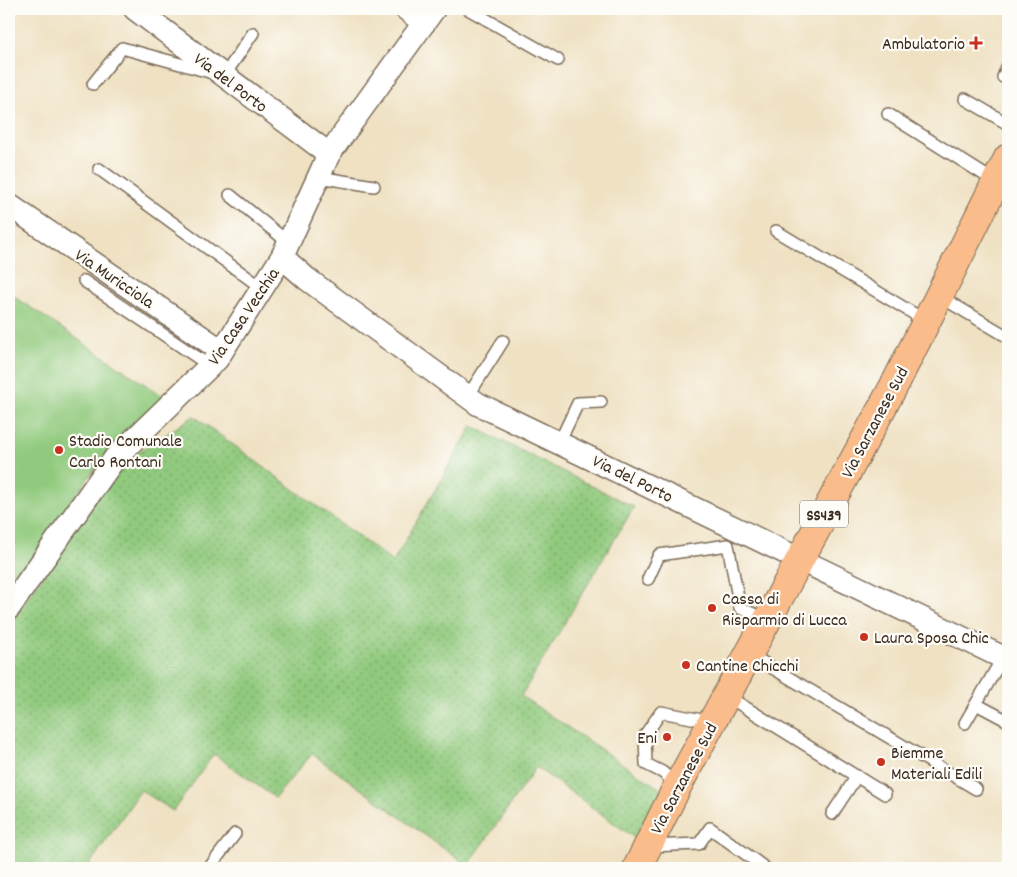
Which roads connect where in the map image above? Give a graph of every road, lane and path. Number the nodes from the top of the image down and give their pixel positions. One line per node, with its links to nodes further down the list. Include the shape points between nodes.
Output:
1 (135, 9): 8 (street, Via del Porto)
2 (406, 9): 4 (street, Via Casa Vecchia)
3 (468, 9): 6 (lane)
4 (429, 16): 14 (street, Via Casa Vecchia)
5 (253, 33): 8 (lane)
6 (558, 60)
7 (1008, 65): 9 (lane, via 1003,77)
8 (224, 76): 10 (lane, via 122,48); 14 (street, Via del Porto)
9 (1008, 80)
10 (93, 84)
11 (965, 99): 13 (lane)
12 (888, 114): 18 (lane)
13 (1008, 124)
14 (328, 154): 17 (street, Via Casa Vecchia)
15 (1008, 158): 18 (main road, Via Sarzanese Sud / SS439)
16 (100, 169): 25 (lane)
17 (318, 177): 19 (lane); 23 (street, Via Casa Vecchia)
18 (996, 182): 26 (main road, Via Sarzanese Sud / SS439)
19 (374, 186)
20 (230, 195): 23 (lane)
21 (9, 205): 30 (street, Via Muricciola)
22 (776, 230): 27 (lane)
23 (285, 250): 25 (street, Via Casa Vecchia); 31 (street, Via del Porto, via 307,279)
24 (84, 281): 30 (lane)
25 (262, 288): 30 (street, Via Casa Vecchia)
26 (939, 296): 27 (main road, Via Sarzanese Sud / SS439); 28 (lane)
27 (927, 321): 36 (main road, Via Sarzanese Sud / SS439)
28 (1008, 337)
29 (503, 340): 31 (lane)
30 (216, 358): 38 (street, Via Casa Vecchia, via 114,458)
31 (468, 396): 33 (street, Via del Porto, via 478,404)
32 (601, 402): 33 (lane, via 578,403)
33 (559, 443): 34 (street, Via del Porto)
34 (724, 522): 35 (lane); 36 (street, Via del Porto)
35 (728, 545): 37 (lane, via 659,554); 39 (lane, via 740,608)
36 (800, 558): 39 (main road, Via Sarzanese Sud / SS439); 41 (street, Via del Porto)
37 (648, 579)
38 (9, 608)
39 (767, 620): 40 (main road, Via Sarzanese Sud / SS439)
40 (749, 654): 42 (main road, Via Sarzanese Sud / SS439); 49 (lane)
41 (1006, 658): 43 (lane)
42 (727, 695): 45 (main road, Via Sarzanese Sud / SS439); 47 (lane)
43 (976, 704): 44 (lane); 46 (lane)
44 (1008, 721)
45 (712, 722): 48 (main road, Via Sarzanese Sud / SS439); 48 (lane, via 661,712 645,735 646,764)
46 (966, 723)
47 (857, 776): 50 (lane); 51 (lane)
48 (678, 785): 53 (main road, Via Sarzanese Sud / SS439)
49 (976, 789)
50 (885, 794)
51 (832, 814)
52 (236, 834): 54 (lane)
53 (644, 859): 55 (lane, via 699,844 710,828)
54 (209, 868)
55 (765, 868)

